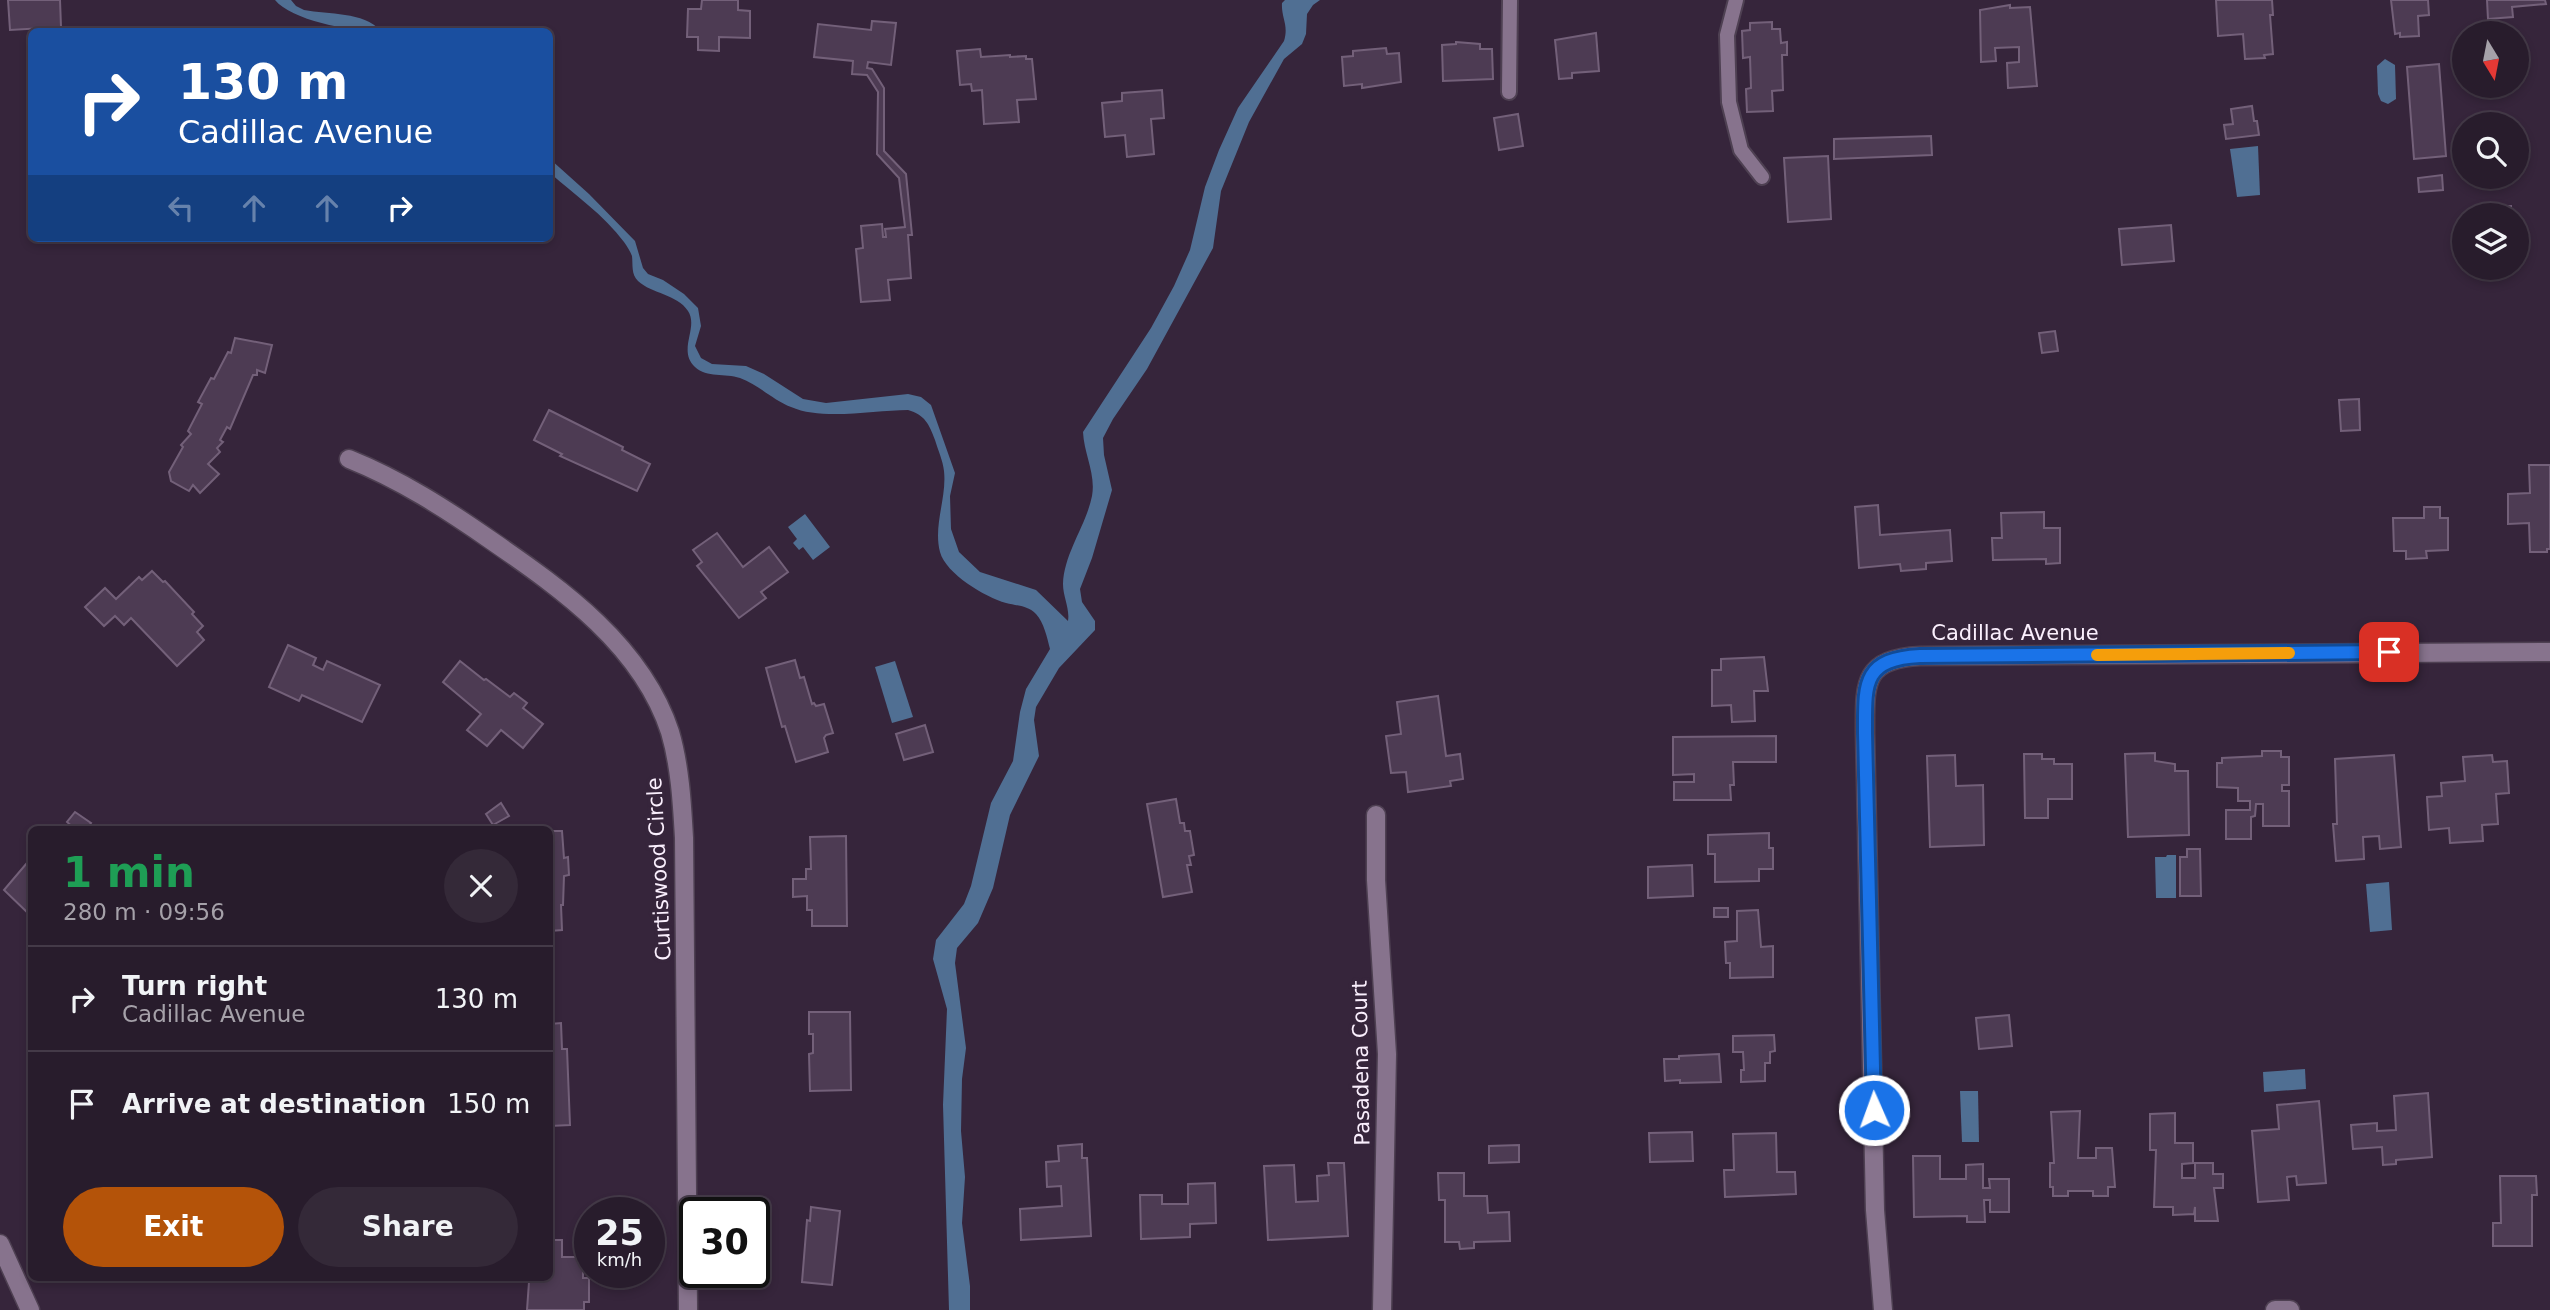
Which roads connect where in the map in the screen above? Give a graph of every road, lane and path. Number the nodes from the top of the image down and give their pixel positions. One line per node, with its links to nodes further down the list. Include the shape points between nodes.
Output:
1 (1510, 0): 3 (lane)
2 (1736, 0): 4 (lane, via 1727,34 1729,102 1741,150)
3 (1509, 92)
4 (1762, 177)
5 (349, 459): 10 (street, Curtiswood Circle, via 435,503 583,608 632,661 670,733 682,794 684,838)
6 (2550, 652): 12 (street, Cadillac Avenue, via 1920,656 1900,657 1874,671 1868,684 1865,733 1875,1210)
7 (1376, 815): 11 (street, Pasadena Court, via 1387,1054)
8 (0, 1244): 9 (street)
9 (30, 1310)
10 (688, 1310)
11 (1382, 1310)
12 (1883, 1310)
13 (2275, 1310): 14 (street)
14 (2290, 1310)

